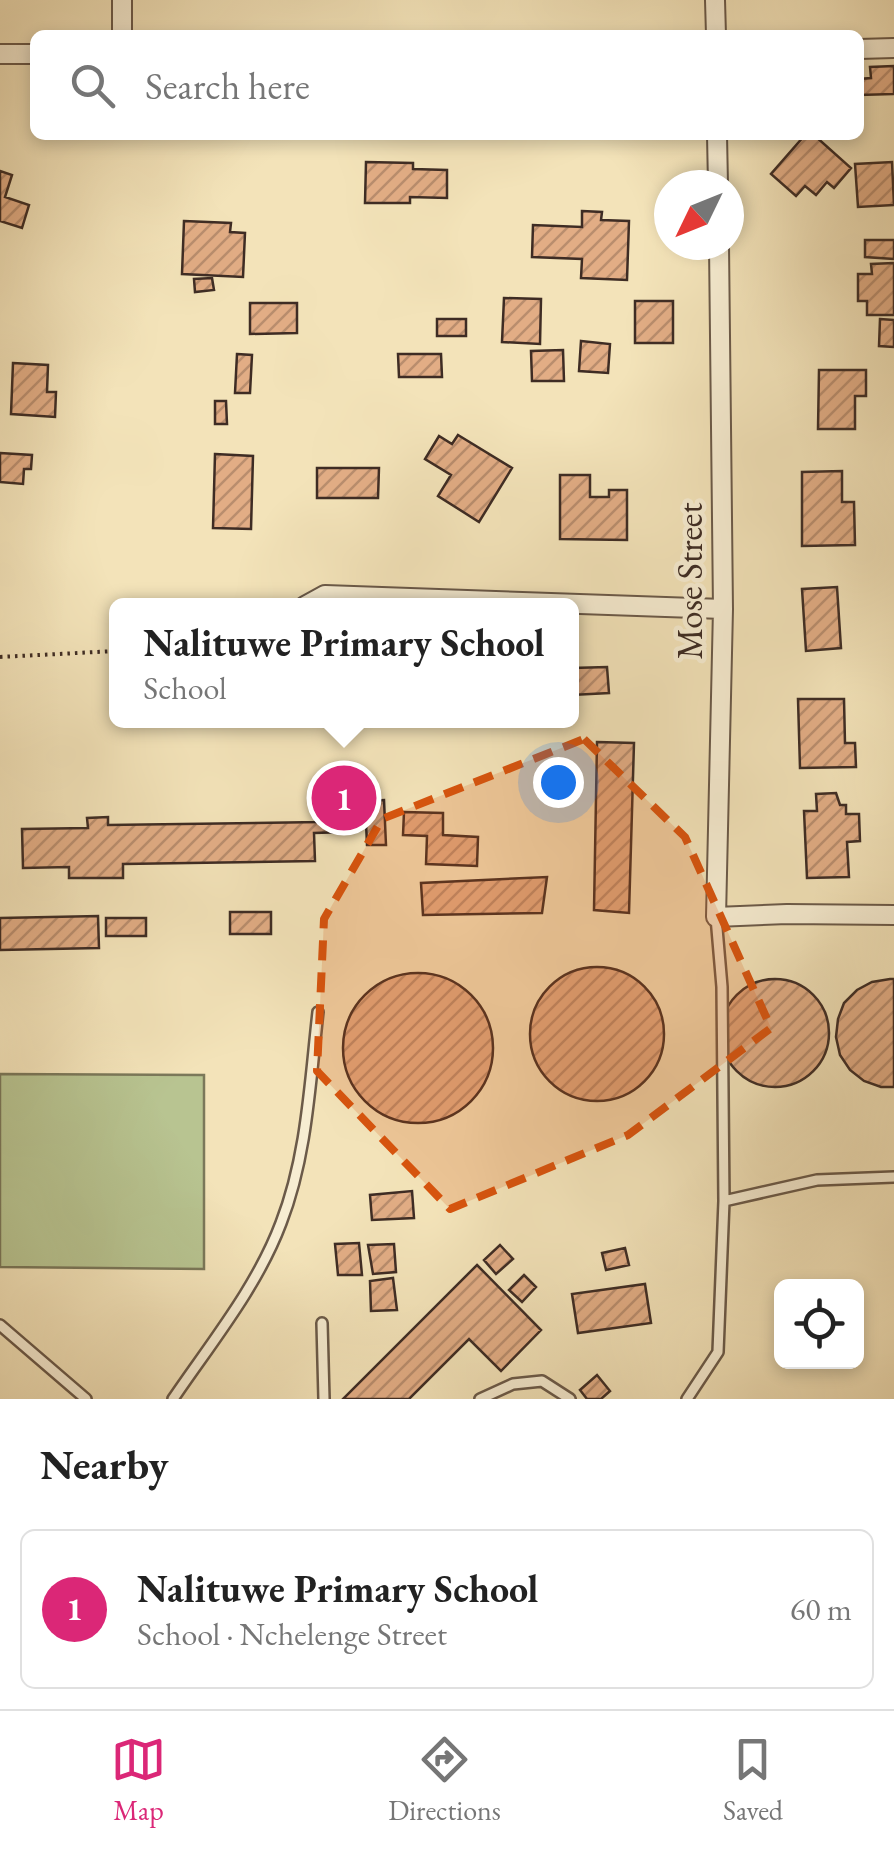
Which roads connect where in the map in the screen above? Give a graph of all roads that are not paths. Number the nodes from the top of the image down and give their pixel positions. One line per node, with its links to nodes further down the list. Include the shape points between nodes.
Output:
1 (122, 0): 3 (street)
2 (716, 0): 4 (street)
3 (122, 30)
4 (716, 30)
5 (894, 48): 6 (street)
6 (864, 49)
7 (0, 54): 8 (street)
8 (30, 54)
9 (717, 140): 10 (street)
10 (718, 170)
11 (718, 260): 15 (street, Mose Street)
12 (319, 598): 13 (street)
13 (410, 598)
14 (579, 604): 15 (street)
15 (723, 609): 17 (street, Mose Street)
16 (894, 915): 17 (street)
17 (716, 917): 20 (lane)
18 (318, 1012): 24 (lane, via 303,1140 281,1224 242,1298)
19 (894, 1177): 20 (lane, via 817,1180)
20 (724, 1200): 28 (lane, via 718,1352)
21 (322, 1323): 25 (lane)
22 (0, 1325): 23 (lane)
23 (86, 1399)
24 (173, 1399)
25 (324, 1399)
26 (480, 1399): 27 (lane, via 513,1384 542,1381)
27 (570, 1399)
28 (687, 1399)

